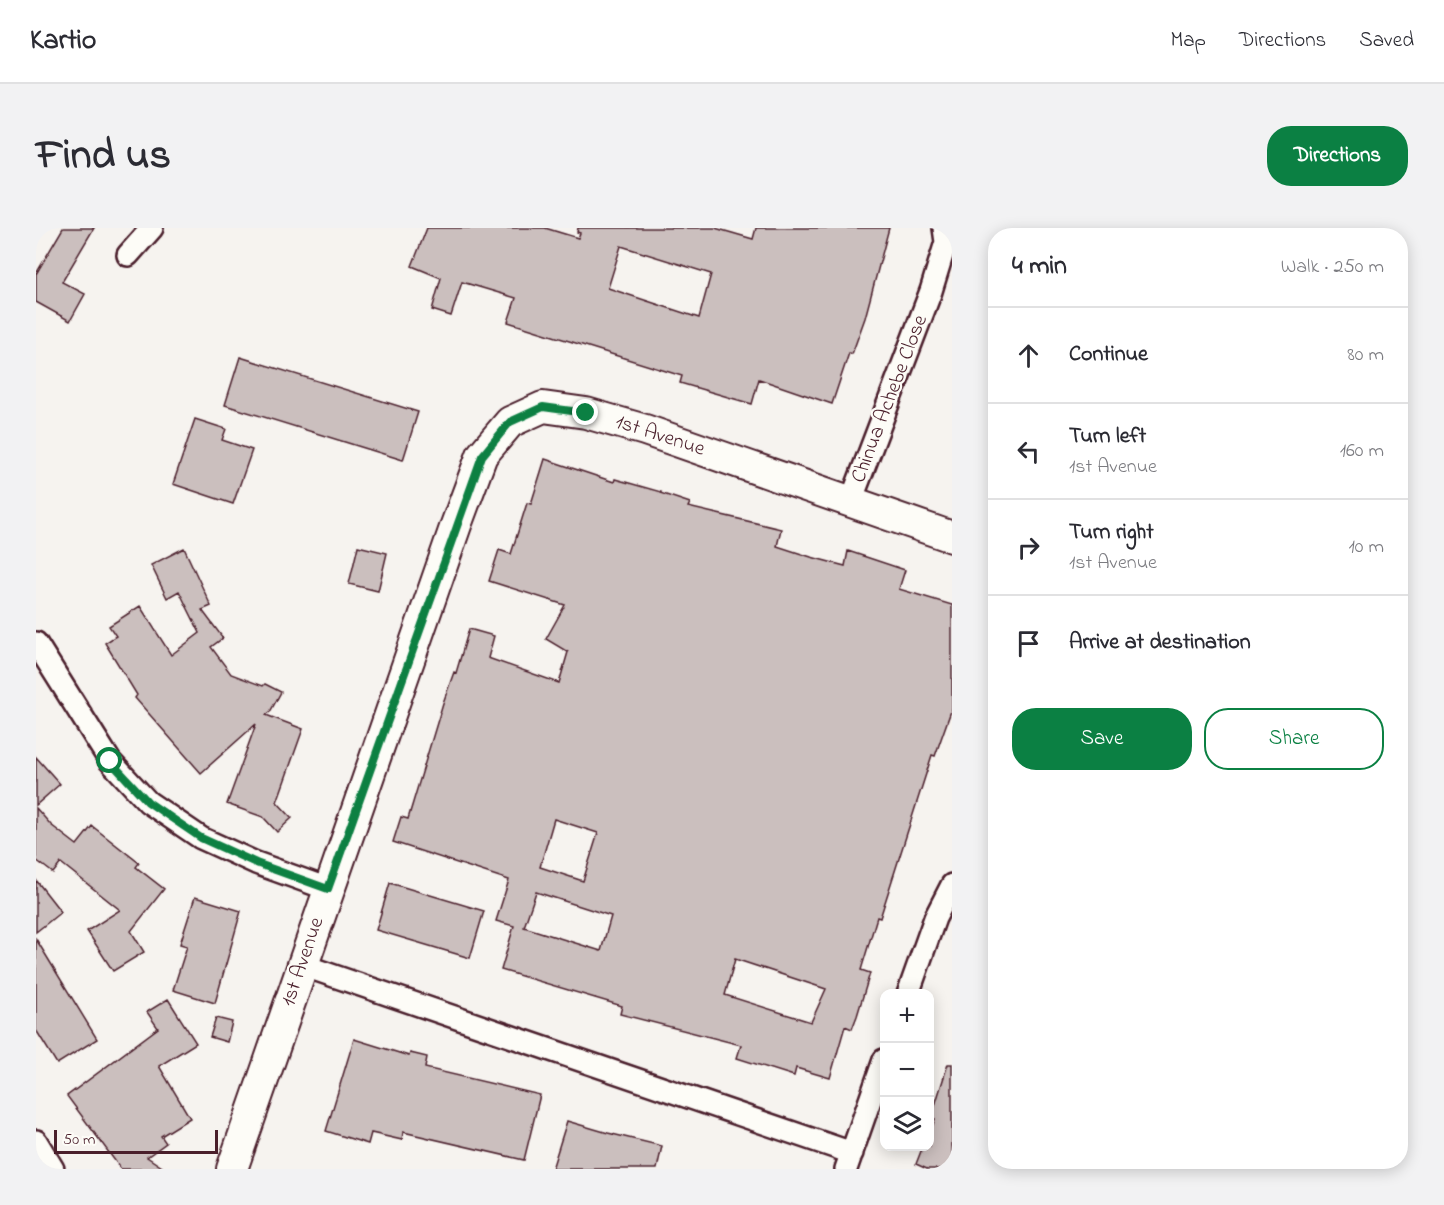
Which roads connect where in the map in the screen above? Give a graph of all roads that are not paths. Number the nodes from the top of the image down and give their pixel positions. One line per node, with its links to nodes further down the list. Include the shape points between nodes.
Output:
1 (152, 228): 3 (street)
2 (944, 228): 4 (street, Chinua Achebe Close, via 946,242 931,291)
3 (128, 255)
4 (851, 501): 5 (street, 1st Avenue); 8 (street, 1st Avenue, via 586,413 543,407 510,422 482,456)
5 (952, 537)
6 (36, 643): 8 (street, via 110,761 148,802 201,838)
7 (952, 885): 10 (street, via 935,918)
8 (328, 889): 9 (street, 1st Avenue)
9 (302, 965): 13 (street); 15 (street, 1st Avenue)
10 (909, 989)
11 (880, 1074): 13 (street)
12 (36, 1141): 14 (street)
13 (849, 1161)
14 (53, 1169)
15 (232, 1169)

